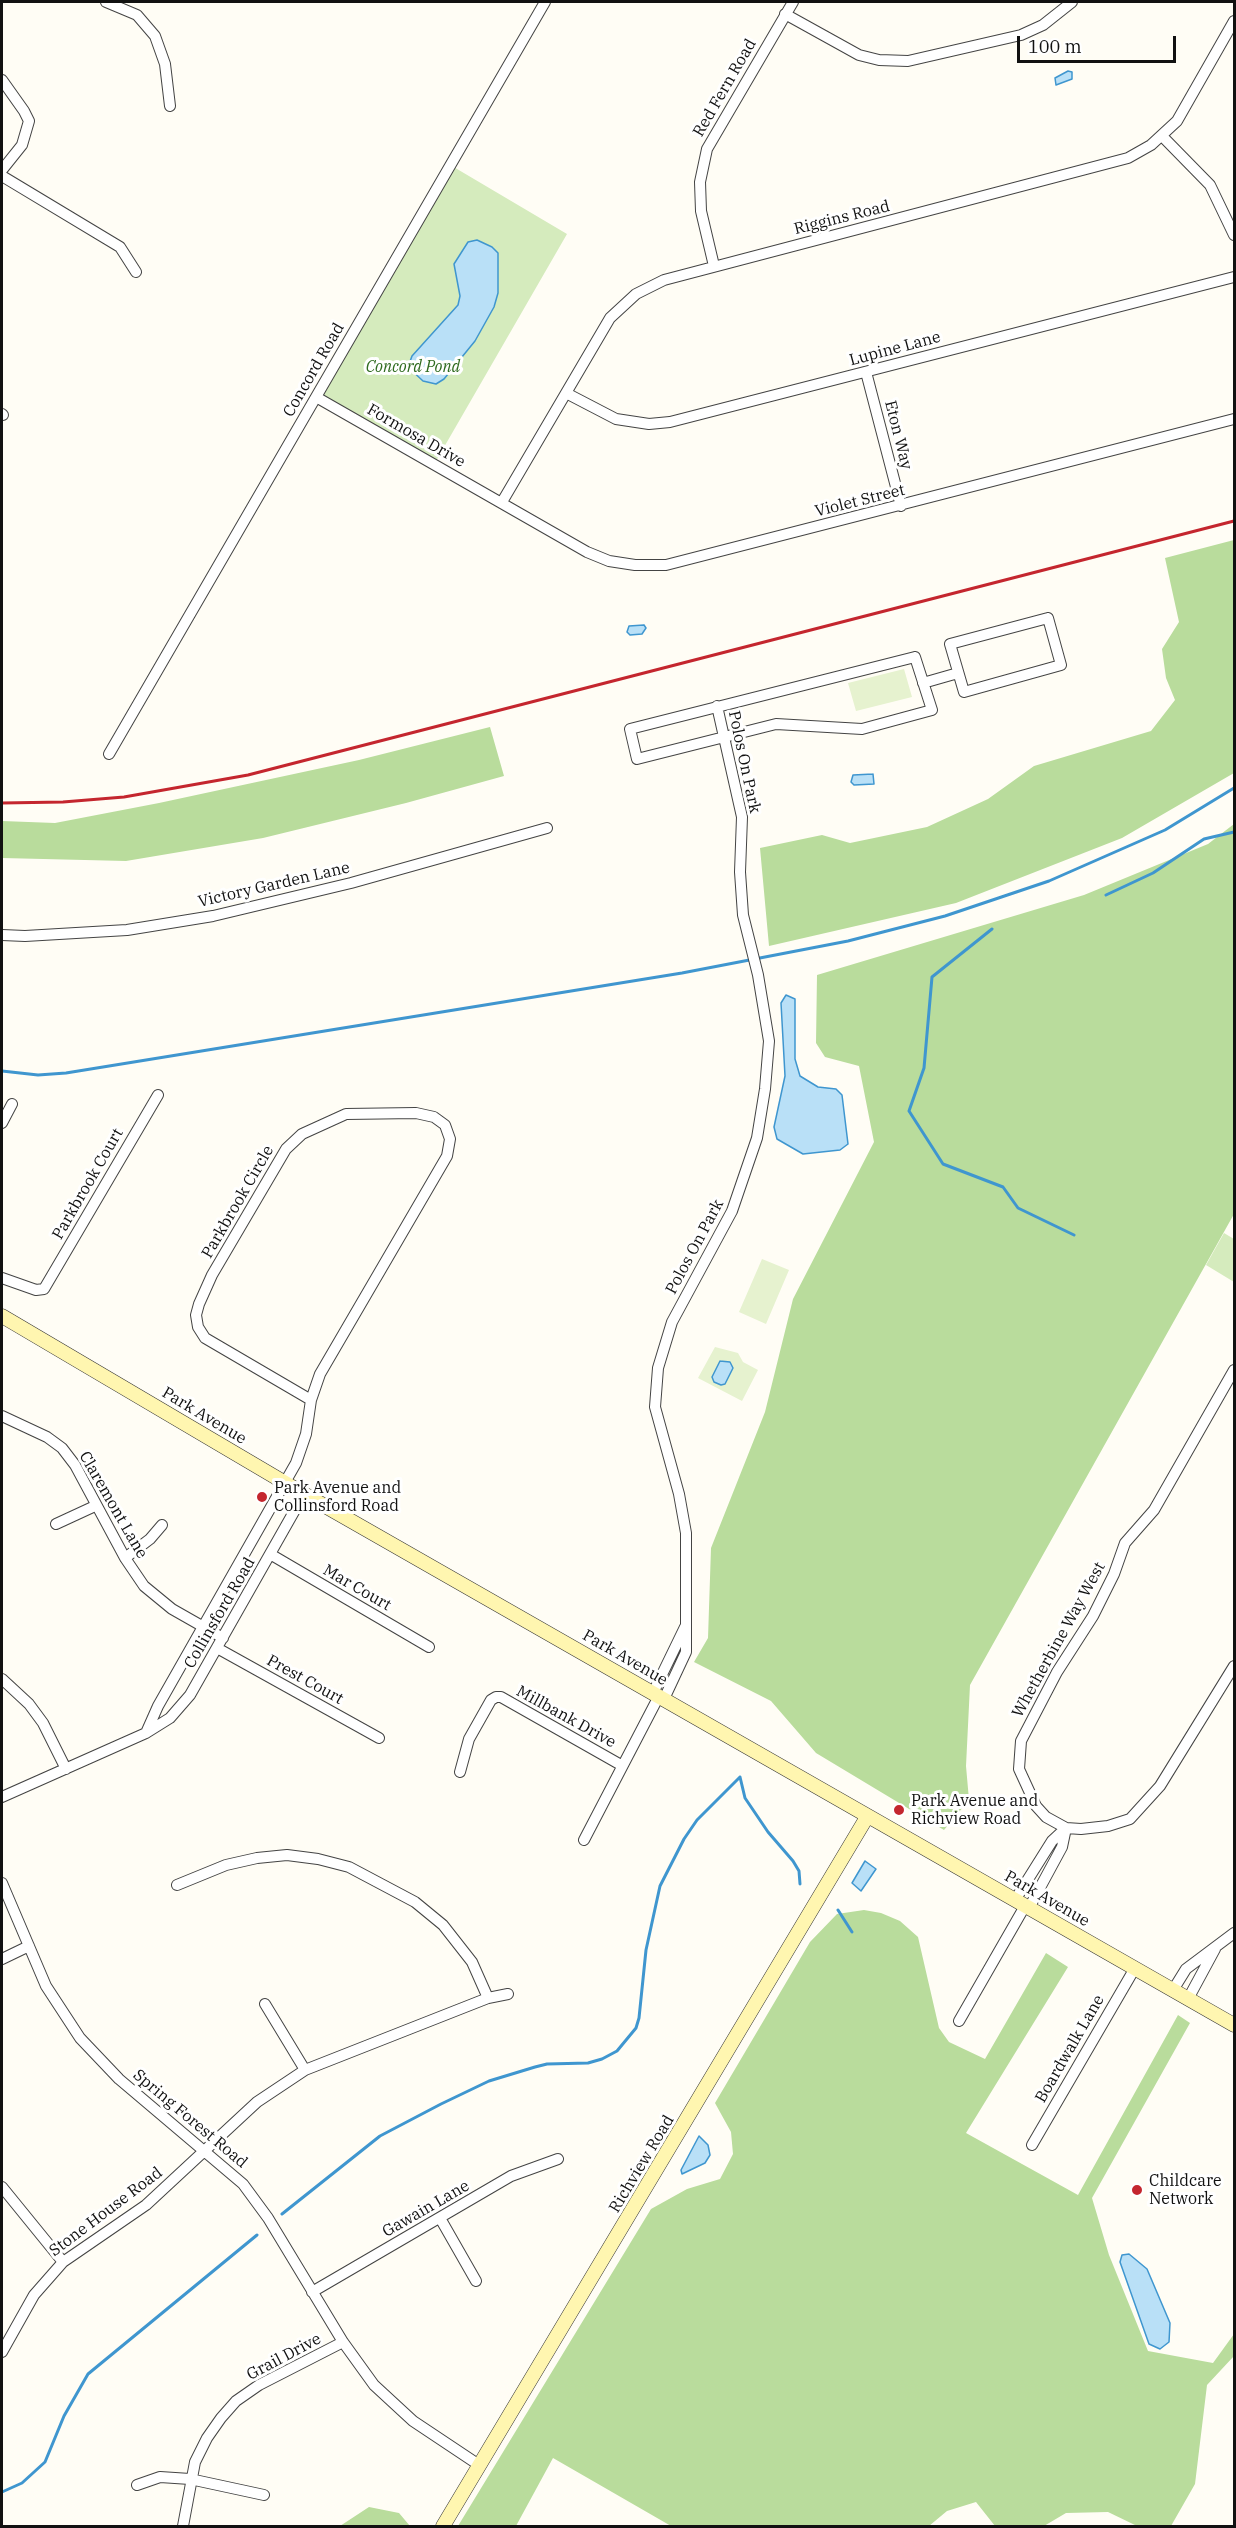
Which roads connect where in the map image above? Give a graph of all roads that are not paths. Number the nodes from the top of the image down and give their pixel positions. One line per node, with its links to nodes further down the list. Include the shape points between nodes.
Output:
1 (106, 2): 8 (street, via 137,15 155,36 165,64)
2 (545, 2): 18 (street, Concord Road)
3 (793, 2): 5 (street, Red Fern Road)
4 (1072, 2): 5 (street, via 1043,25 1021,35 899,61 859,55)
5 (785, 14): 13 (street, Red Fern Road, via 714,135 704,160 701,212)
6 (1234, 21): 9 (street, Riggins Road, via 1177,121)
7 (2, 80): 10 (street, via 28,121 22,145)
8 (170, 106)
9 (1162, 136): 12 (street, via 1210,185); 13 (street, Riggins Road, via 1142,152 1109,165)
10 (2, 170)
11 (2, 176): 14 (street, via 120,247)
12 (1234, 235)
13 (714, 266): 17 (street, Riggins Road, via 664,280 636,294 610,318)
14 (136, 272)
15 (1234, 277): 16 (street, Lupine Lane)
16 (866, 372): 17 (street, Lupine Lane, via 683,419 648,424 616,419); 21 (street, Eton Way)
17 (566, 393): 20 (street, Riggins Road)
18 (316, 397): 20 (street, Formosa Drive); 26 (street, Concord Road)
19 (1234, 419): 21 (street, Violet Street)
20 (502, 502): 21 (street, Violet Street, via 587,552 635,565 666,565)
21 (901, 506)
22 (958, 673): 22 (street, via 964,692 1061,665 1048,618 950,644); 23 (street)
23 (923, 683): 24 (street, via 915,657); 25 (street, via 932,710 862,729 776,724)
24 (717, 706): 25 (street, Polos On Park); 25 (street, via 630,729 637,759)
25 (724, 737): 51 (street, Polos On Park, via 742,817 740,891 769,1041 757,1138 732,1211 672,1322 658,1368 657,1414 686,1533 686,1623)
26 (109, 754)
27 (547, 828): 28 (street, Victory Garden Lane, via 351,883 213,916 127,930)
28 (2, 935)
29 (158, 1095): 32 (street, Parkbrook Court, via 44,1289)
30 (12, 1104): 31 (street)
31 (2, 1123)
32 (2, 1278)
33 (2, 1316): 37 (main road, Park Avenue)
34 (1234, 1370): 59 (street, Whetherbine Way West, via 1154,1510 1125,1543 1097,1608 1057,1672 1022,1741 1019,1769 1030,1797 1046,1817)
35 (311, 1400): 35 (street, Parkbrook Circle, via 320,1374 447,1156 448,1132 434,1117 416,1113 346,1114 302,1134 272,1171 199,1304 198,1328 205,1338); 37 (street, Parkbrook Circle, via 306,1434)
36 (2, 1416): 39 (street, Claremont Lane, via 62,1448 75,1464)
37 (285, 1483): 38 (main road, Park Avenue); 44 (street, Collinsford Road)
38 (304, 1494): 42 (street, Collinsford Road); 51 (main road, Park Avenue)
39 (95, 1506): 40 (street); 43 (street, Claremont Lane)
40 (56, 1524)
41 (162, 1524): 43 (street, via 150,1539)
42 (270, 1554): 45 (street, Collinsford Road); 48 (street, Mar Court)
43 (124, 1558): 46 (street, Claremont Lane, via 155,1597)
44 (222, 1597): 45 (street); 46 (street, Collinsford Road)
45 (240, 1608): 47 (street, Collinsford Road)
46 (204, 1628): 47 (street, Claremont Lane); 52 (street, Collinsford Road)
47 (220, 1643): 52 (street, Collinsford Road, via 190,1695 170,1718); 53 (street, Prest Court)
48 (429, 1647)
49 (1234, 1666): 59 (street, via 1160,1786 1138,1813 1108,1826)
50 (2, 1679): 55 (street, via 43,1723)
51 (659, 1696): 54 (street, Polos On Park); 58 (main road, Park Avenue)
52 (146, 1733): 55 (street, Collinsford Road)
53 (379, 1738)
54 (621, 1765): 56 (street, Millbank Drive, via 496,1697 469,1739); 60 (street, Polos On Park)
55 (66, 1769): 57 (street, Collinsford Road)
56 (460, 1772)
57 (2, 1797)
58 (867, 1817): 63 (main road, Park Avenue); 87 (main road, Richview Road)
59 (1066, 1828): 63 (street, via 1052,1841)
60 (584, 1840)
61 (2, 1883): 65 (street, Spring Forest Road)
62 (177, 1885): 71 (street, via 226,1864 287,1855 349,1868 415,1902 443,1925 472,1962)
63 (1023, 1905): 68 (main road, Park Avenue); 74 (street)
64 (1234, 1933): 66 (street)
65 (29, 1946): 67 (street); 78 (street, Spring Forest Road, via 46,1986 81,2038 119,2079)
66 (1216, 1946): 69 (street, via 1186,1969); 72 (street)
67 (2, 1959)
68 (1135, 1968): 69 (main road, Park Avenue); 77 (street, Boardwalk Lane)
69 (1173, 1990): 72 (main road, Park Avenue)
70 (508, 1994): 71 (street, Stone House Road)
71 (488, 1998): 76 (street, Stone House Road)
72 (1188, 1998): 75 (main road, Park Avenue)
73 (266, 2004): 76 (street)
74 (959, 2021)
75 (1234, 2025)
76 (305, 2070): 78 (street, Stone House Road, via 257,2102)
77 (1032, 2145)
78 (206, 2151): 82 (street, Stone House Road, via 146,2205); 84 (street, Spring Forest Road, via 249,2192)
79 (558, 2159): 81 (street, Gawain Lane, via 511,2176)
80 (2, 2187): 82 (street)
81 (440, 2218): 83 (street); 84 (street, Gawain Lane)
82 (63, 2262): 86 (street, Stone House Road, via 34,2295)
83 (476, 2281)
84 (312, 2292): 85 (street, Spring Forest Road)
85 (343, 2342): 87 (street, Spring Forest Road, via 359,2367 392,2403 435,2438); 88 (street, Grail Drive, via 236,2401 207,2438)
86 (2, 2352)
87 (479, 2465): 92 (main road, Richview Road)
88 (190, 2479): 89 (street, via 160,2477); 90 (street); 91 (street, Grail Drive)
89 (137, 2485)
90 (264, 2495)
91 (183, 2526)
92 (443, 2526)

